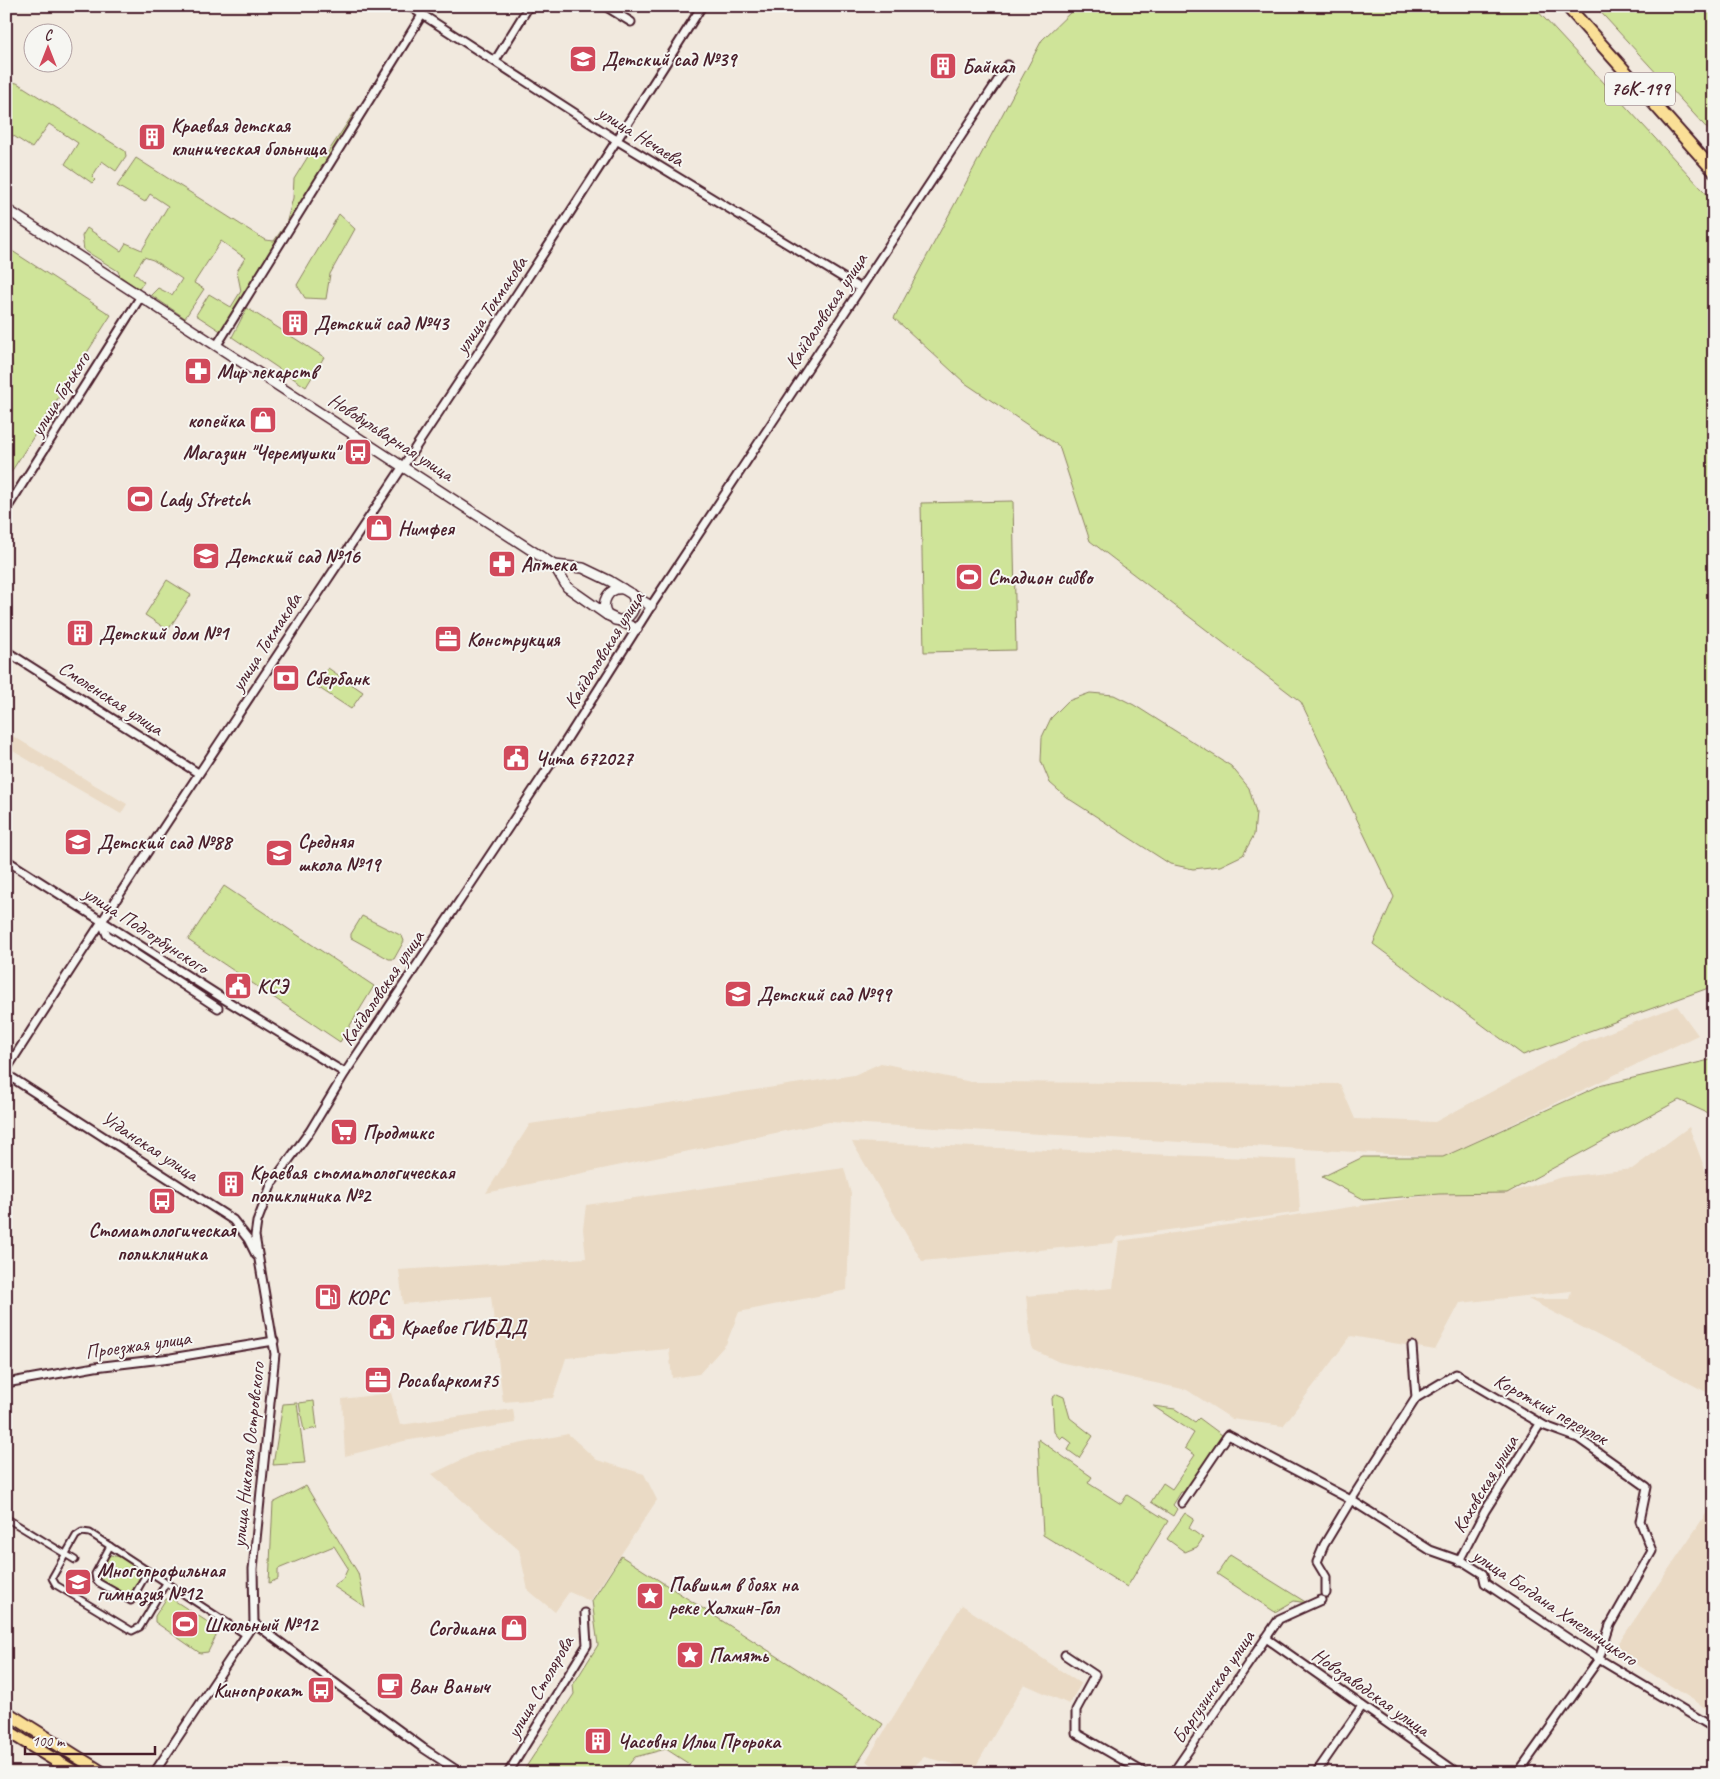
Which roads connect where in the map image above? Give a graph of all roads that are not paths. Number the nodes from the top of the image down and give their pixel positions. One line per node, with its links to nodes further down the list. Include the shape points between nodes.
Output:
1 (409, 6): 6 (street, улица Нечаева)
2 (529, 6): 8 (street)
3 (605, 6): 7 (street)
4 (702, 6): 10 (street, улица Токмакова)
5 (1567, 6): 11 (main road, 76К-199)
6 (422, 15): 8 (street, улица Нечаева); 15 (street)
7 (631, 22)
8 (495, 61): 10 (street, улица Нечаева)
9 (1008, 65): 13 (street, Кайдаловская улица)
10 (618, 142): 13 (street, улица Нечаева); 16 (street, улица Токмакова)
11 (1714, 171)
12 (6, 209): 14 (street, Новобульварная улица)
13 (860, 288): 21 (street, Кайдаловская улица)
14 (141, 296): 15 (street, Новобульварная улица); 17 (street, улица Горького)
15 (217, 345): 16 (street, Новобульварная улица)
16 (402, 466): 18 (street, Новобульварная улица); 26 (street, улица Токмакова)
17 (6, 510)
18 (554, 565): 19 (street, via 582,568); 22 (street, via 567,587)
19 (623, 589): 20 (street); 22 (street, via 613,590 605,599 603,605)
20 (632, 594): 21 (street); 23 (street, via 634,610 626,619)
21 (651, 606): 24 (street, Кайдаловская улица)
22 (607, 615): 23 (street)
23 (615, 620): 24 (street)
24 (636, 629): 31 (street, Кайдаловская улица, via 560,750)
25 (6, 651): 26 (street, Смоленская улица)
26 (198, 774): 28 (street, улица Токмакова)
27 (6, 860): 28 (street, улица Подгорбунского)
28 (101, 920): 29 (street, via 107,935); 30 (street, улица Токмакова); 31 (street, улица Подгорбунского)
29 (218, 1008)
30 (6, 1070)
31 (345, 1073): 33 (street, Кайдаловская улица, via 310,1131 272,1183 257,1222 255,1236)
32 (6, 1074): 33 (street, Угданская улица, via 233,1220 248,1238)
33 (259, 1262): 34 (street, улица Николая Островского)
34 (274, 1341): 36 (street, Проезжая улица); 50 (street, улица Николая Островского, via 275,1367 253,1570)
35 (1412, 1346): 37 (street)
36 (6, 1383)
37 (1416, 1398): 38 (street, Короткий переулок, via 1456,1374); 39 (street)
38 (1540, 1424): 44 (street, Каховская улица, via 1485,1511); 54 (street, Короткий переулок, via 1578,1438 1647,1487 1640,1521 1652,1551 1610,1625)
39 (1351, 1500): 40 (street, улица Богдана Хмельницкого, via 1228,1435); 44 (street, улица Богдана Хмельницкого, via 1430,1550); 47 (street, via 1324,1545 1318,1562 1326,1577)
40 (1182, 1503)
41 (6, 1518): 43 (street)
42 (110, 1546): 45 (street); 45 (street, via 95,1574 99,1583 131,1600); 46 (street, via 90,1533 82,1532 65,1553 52,1581 132,1631 140,1627)
43 (75, 1560)
44 (1459, 1561): 54 (street, улица Богдана Хмельницкого, via 1483,1574 1485,1582)
45 (148, 1571): 46 (street)
46 (166, 1583): 51 (street)
47 (1326, 1593)
48 (1321, 1600): 52 (street, Баргузинская улица, via 1279,1619)
49 (585, 1613): 63 (street, улица Столярова, via 587,1645)
50 (254, 1623): 51 (street); 62 (street)
51 (246, 1635): 61 (street)
52 (1266, 1638): 55 (street, Новозаводская улица); 65 (street, Баргузинская улица)
53 (1065, 1655): 64 (street, via 1095,1675 1076,1710 1076,1733)
54 (1598, 1659): 57 (street, улица Богдана Хмельницкого); 68 (street)
55 (1362, 1706): 66 (street); 67 (street, Новозаводская улица)
56 (6, 1712): 60 (main road)
57 (1714, 1728)
58 (6, 1730): 59 (main road)
59 (76, 1773)
60 (103, 1773)
61 (154, 1773)
62 (461, 1773)
63 (508, 1773)
64 (1145, 1773)
65 (1174, 1773)
66 (1316, 1773)
67 (1458, 1773)
68 (1518, 1773)

